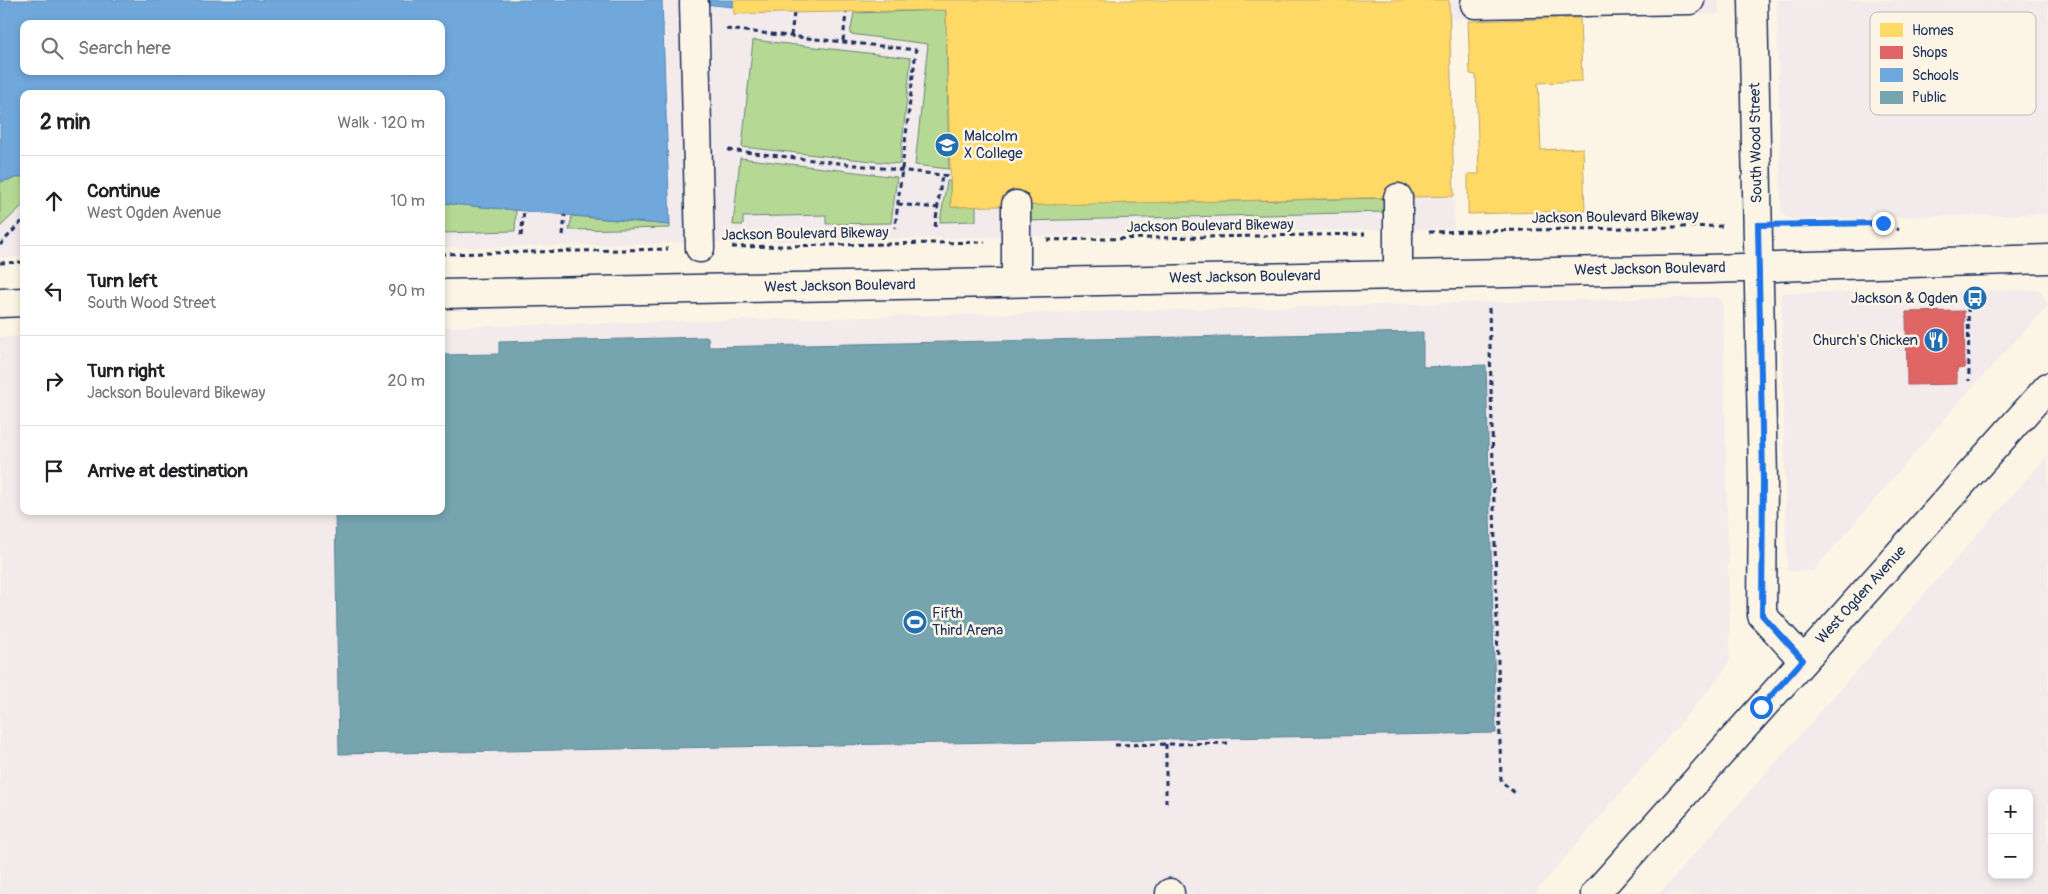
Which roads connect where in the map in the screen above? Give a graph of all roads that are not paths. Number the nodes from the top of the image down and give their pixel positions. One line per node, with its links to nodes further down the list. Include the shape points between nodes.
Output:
1 (1690, 0): 3 (street)
2 (1753, 0): 9 (street, South Wood Street)
3 (1475, 4)
4 (695, 15): 7 (street)
5 (1398, 198): 10 (street)
6 (1016, 205): 11 (street)
7 (700, 248)
8 (2048, 259): 9 (street, West Jackson Boulevard)
9 (1758, 266): 10 (street, West Jackson Boulevard); 16 (street, South Wood Street, via 1763,480 1762,615)
10 (1398, 274): 11 (street, West Jackson Boulevard)
11 (1016, 282): 12 (street, West Jackson Boulevard)
12 (445, 294)
13 (20, 302): 14 (street)
14 (0, 303)
15 (2048, 387): 16 (street, West Ogden Avenue)
16 (1803, 660): 17 (street, West Ogden Avenue)
17 (1595, 894)

